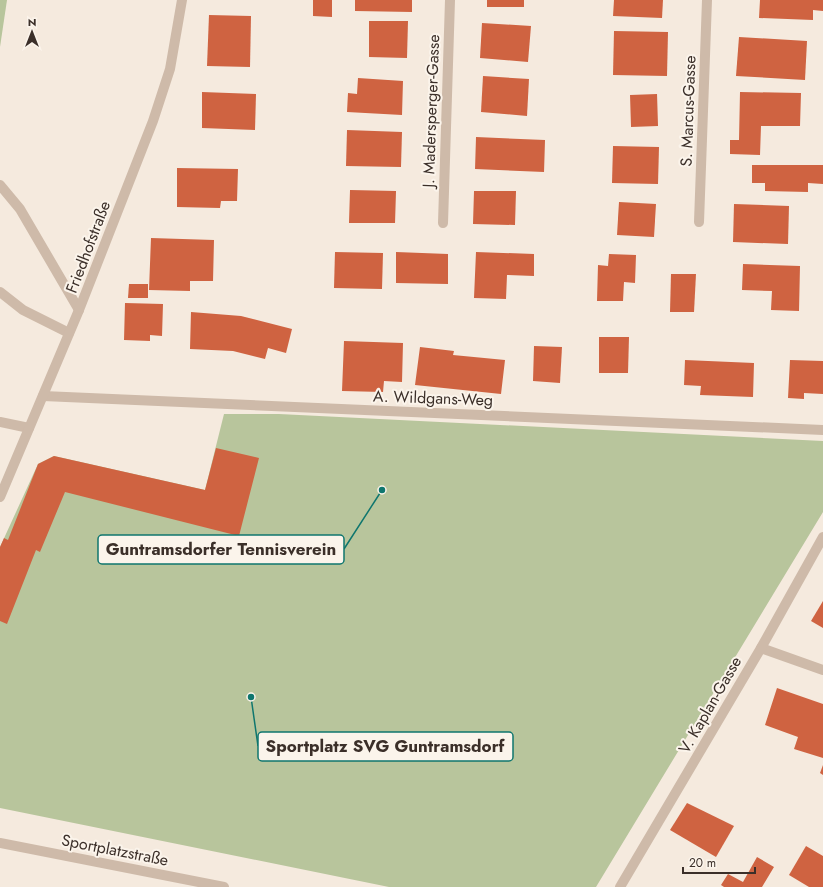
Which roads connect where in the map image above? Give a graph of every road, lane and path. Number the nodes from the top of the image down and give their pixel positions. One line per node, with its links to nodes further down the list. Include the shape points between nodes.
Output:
1 (182, 0): 8 (street, Friedhofstraße, via 170,69 153,121)
2 (450, 0): 6 (street, J. Madersperger-Gasse)
3 (707, 0): 5 (street, S. Marcus-Gasse)
4 (0, 185): 8 (street, via 20,209)
5 (699, 222)
6 (443, 223)
7 (0, 292): 9 (street, via 23,310)
8 (79, 310): 9 (street, Friedhofstraße)
9 (69, 333): 10 (street, Friedhofstraße)
10 (42, 396): 12 (street, Friedhofstraße); 13 (street, A. Wildgans-Weg)
11 (0, 422): 12 (street)
12 (28, 428): 14 (street, Friedhofstraße)
13 (823, 430)
14 (0, 497)
15 (823, 537): 16 (street, V. Kaplan-Gasse)
16 (761, 648): 17 (street); 20 (street, V. Kaplan-Gasse)
17 (823, 670)
18 (0, 843): 19 (street, Sportplatzstraße)
19 (224, 887)
20 (620, 887)

